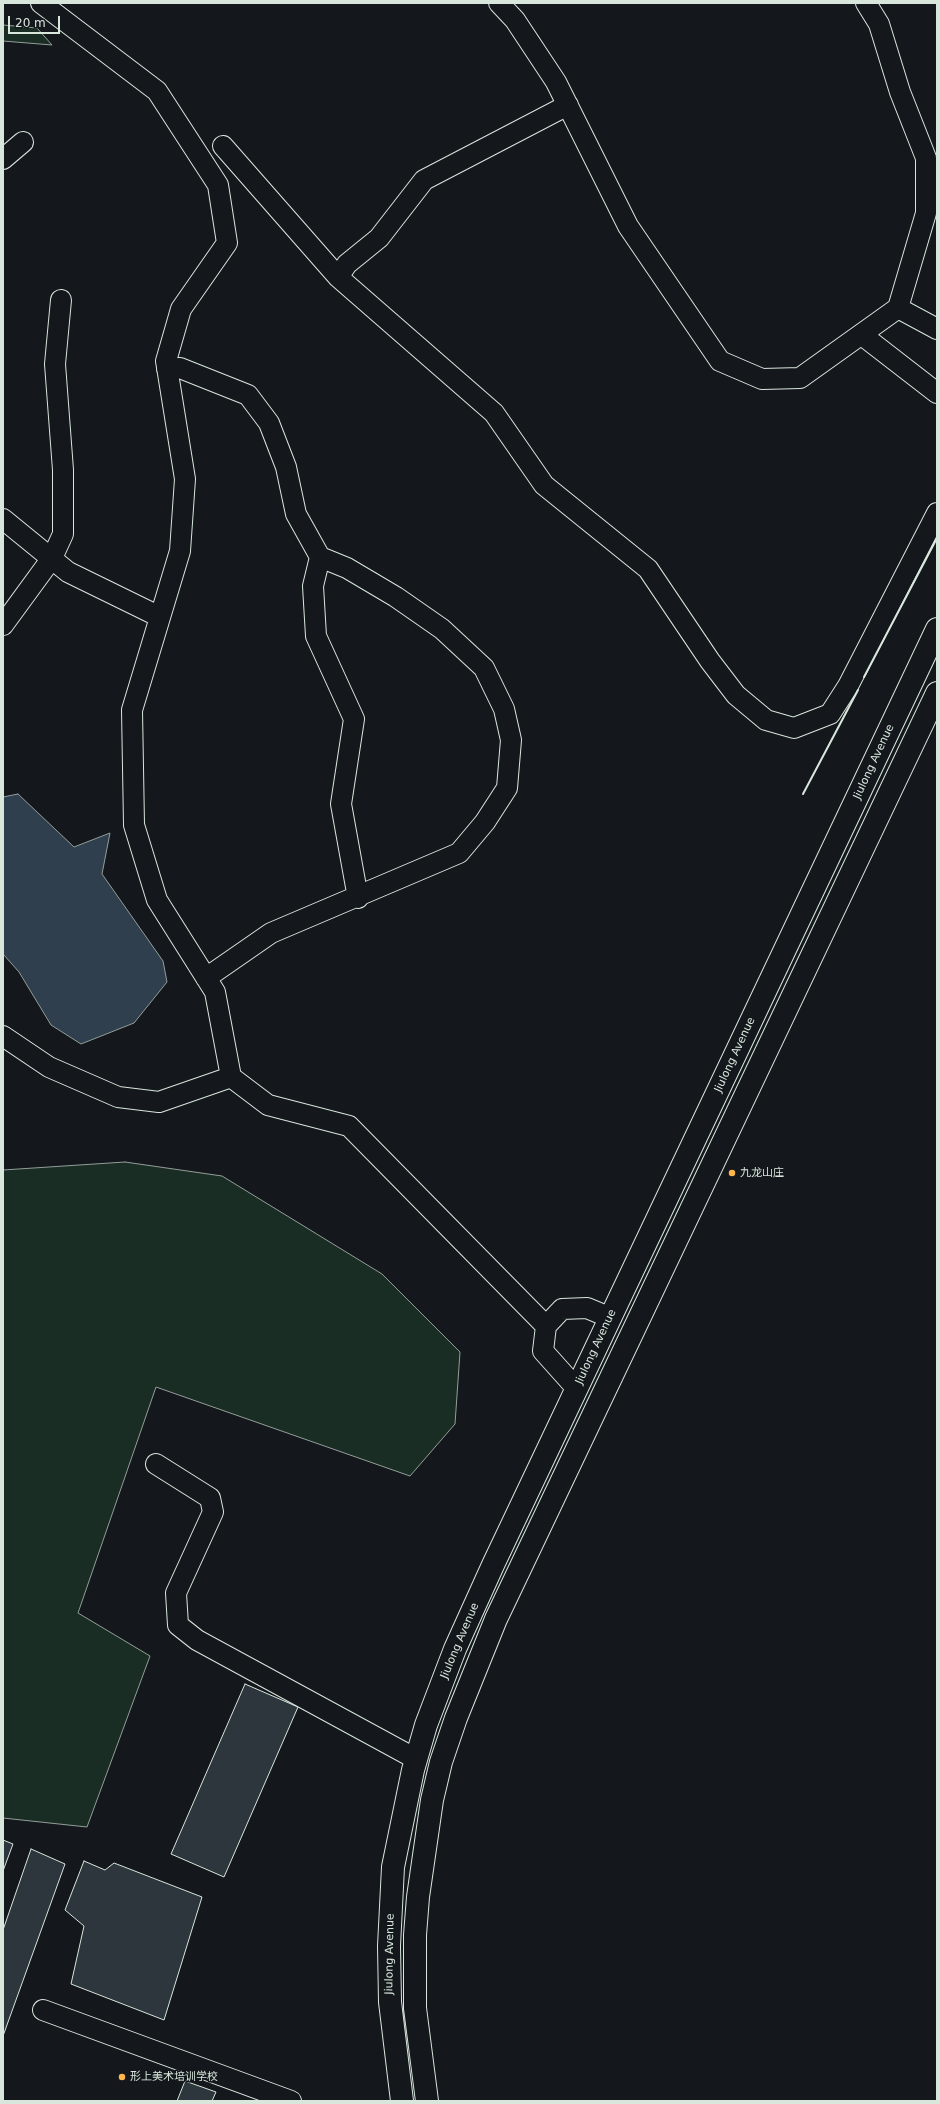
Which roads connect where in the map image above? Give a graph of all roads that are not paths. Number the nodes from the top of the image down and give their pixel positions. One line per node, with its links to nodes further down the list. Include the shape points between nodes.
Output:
1 (41, 3): 14 (street, via 157,91 218,185 227,243 181,309 166,361)
2 (499, 3): 4 (street, via 515,20)
3 (866, 3): 8 (street, via 879,24 900,92 926,158 926,213)
4 (568, 105): 9 (street, via 424,180 379,238 347,264); 13 (street, via 628,226 720,361 762,379 800,378)
5 (23, 142): 7 (street)
6 (223, 146): 9 (street)
7 (3, 159)
8 (929, 229): 11 (street)
9 (338, 277): 16 (street, via 494,413 544,485 648,569 736,695 766,720 794,728 830,714 848,686)
10 (61, 300): 19 (street, via 55,364 63,470 63,534)
11 (898, 308): 12 (street); 13 (street)
12 (937, 329)
13 (862, 335): 15 (street)
14 (167, 369): 18 (street, via 180,368 248,396 269,423 286,467 296,514); 20 (street, via 185,480 180,551)
15 (937, 393)
16 (937, 513)
17 (3, 519): 19 (street)
18 (320, 557): 24 (street, via 312,586 316,636 354,719 341,804); 24 (street, via 347,568 396,597 442,629 484,668 504,709 511,740 507,788 485,822 460,853)
19 (52, 558): 20 (street, via 68,572); 21 (street)
20 (160, 617): 25 (street, via 132,710 134,825 157,900)
21 (3, 625)
22 (937, 629): 28 (main road, Jiulong Avenue)
23 (937, 693): 31 (main road)
24 (358, 898): 25 (street, via 271,933)
25 (206, 978): 27 (street, via 215,992)
26 (3, 1036): 27 (street, via 49,1067 118,1097 159,1102)
27 (231, 1077): 29 (street, via 268,1105 349,1126)
28 (610, 1318): 29 (street, via 587,1308 562,1309); 30 (main road, Jiulong Avenue)
29 (546, 1326): 32 (street, via 543,1352)
30 (597, 1347): 31 (main road); 32 (main road, Jiulong Avenue)
31 (620, 1357): 38 (main road, via 496,1619 474,1669 441,1762 432,1800 415,1935 415,2008)
32 (577, 1389): 34 (main road, Jiulong Avenue, via 455,1649)
33 (156, 1464): 34 (street, via 210,1498 213,1512 176,1593 178,1625 197,1640)
34 (416, 1759): 37 (main road, Jiulong Avenue, via 393,1867 389,1938 390,2002)
35 (43, 2010): 36 (street)
36 (291, 2101)
37 (402, 2101)
38 (427, 2101)

